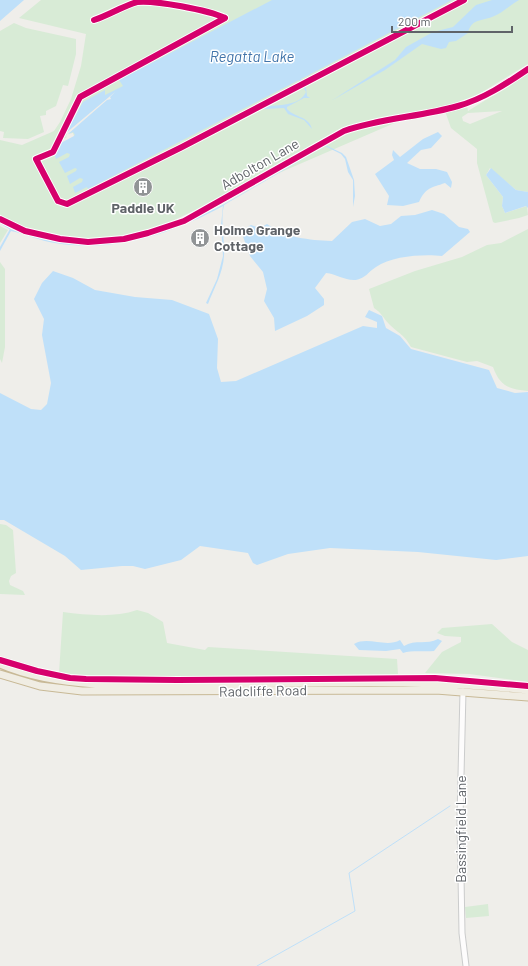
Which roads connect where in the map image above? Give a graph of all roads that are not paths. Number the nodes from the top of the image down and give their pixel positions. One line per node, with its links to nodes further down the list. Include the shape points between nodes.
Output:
1 (528, 69): 2 (street, Adbolton Lane, via 497,89 459,106 364,124 344,131 184,221 148,234 124,239 60,239 25,231)
2 (0, 219)
3 (0, 664): 5 (highway, Radcliffe Road, via 35,676 75,683 450,683)
4 (0, 674): 6 (highway, Radcliffe Road, via 40,686 82,691)
5 (528, 690)
6 (463, 691): 7 (highway, Radcliffe Road); 8 (street, Bassingfield Lane, via 460,818 462,933)
7 (528, 697)
8 (466, 966)

